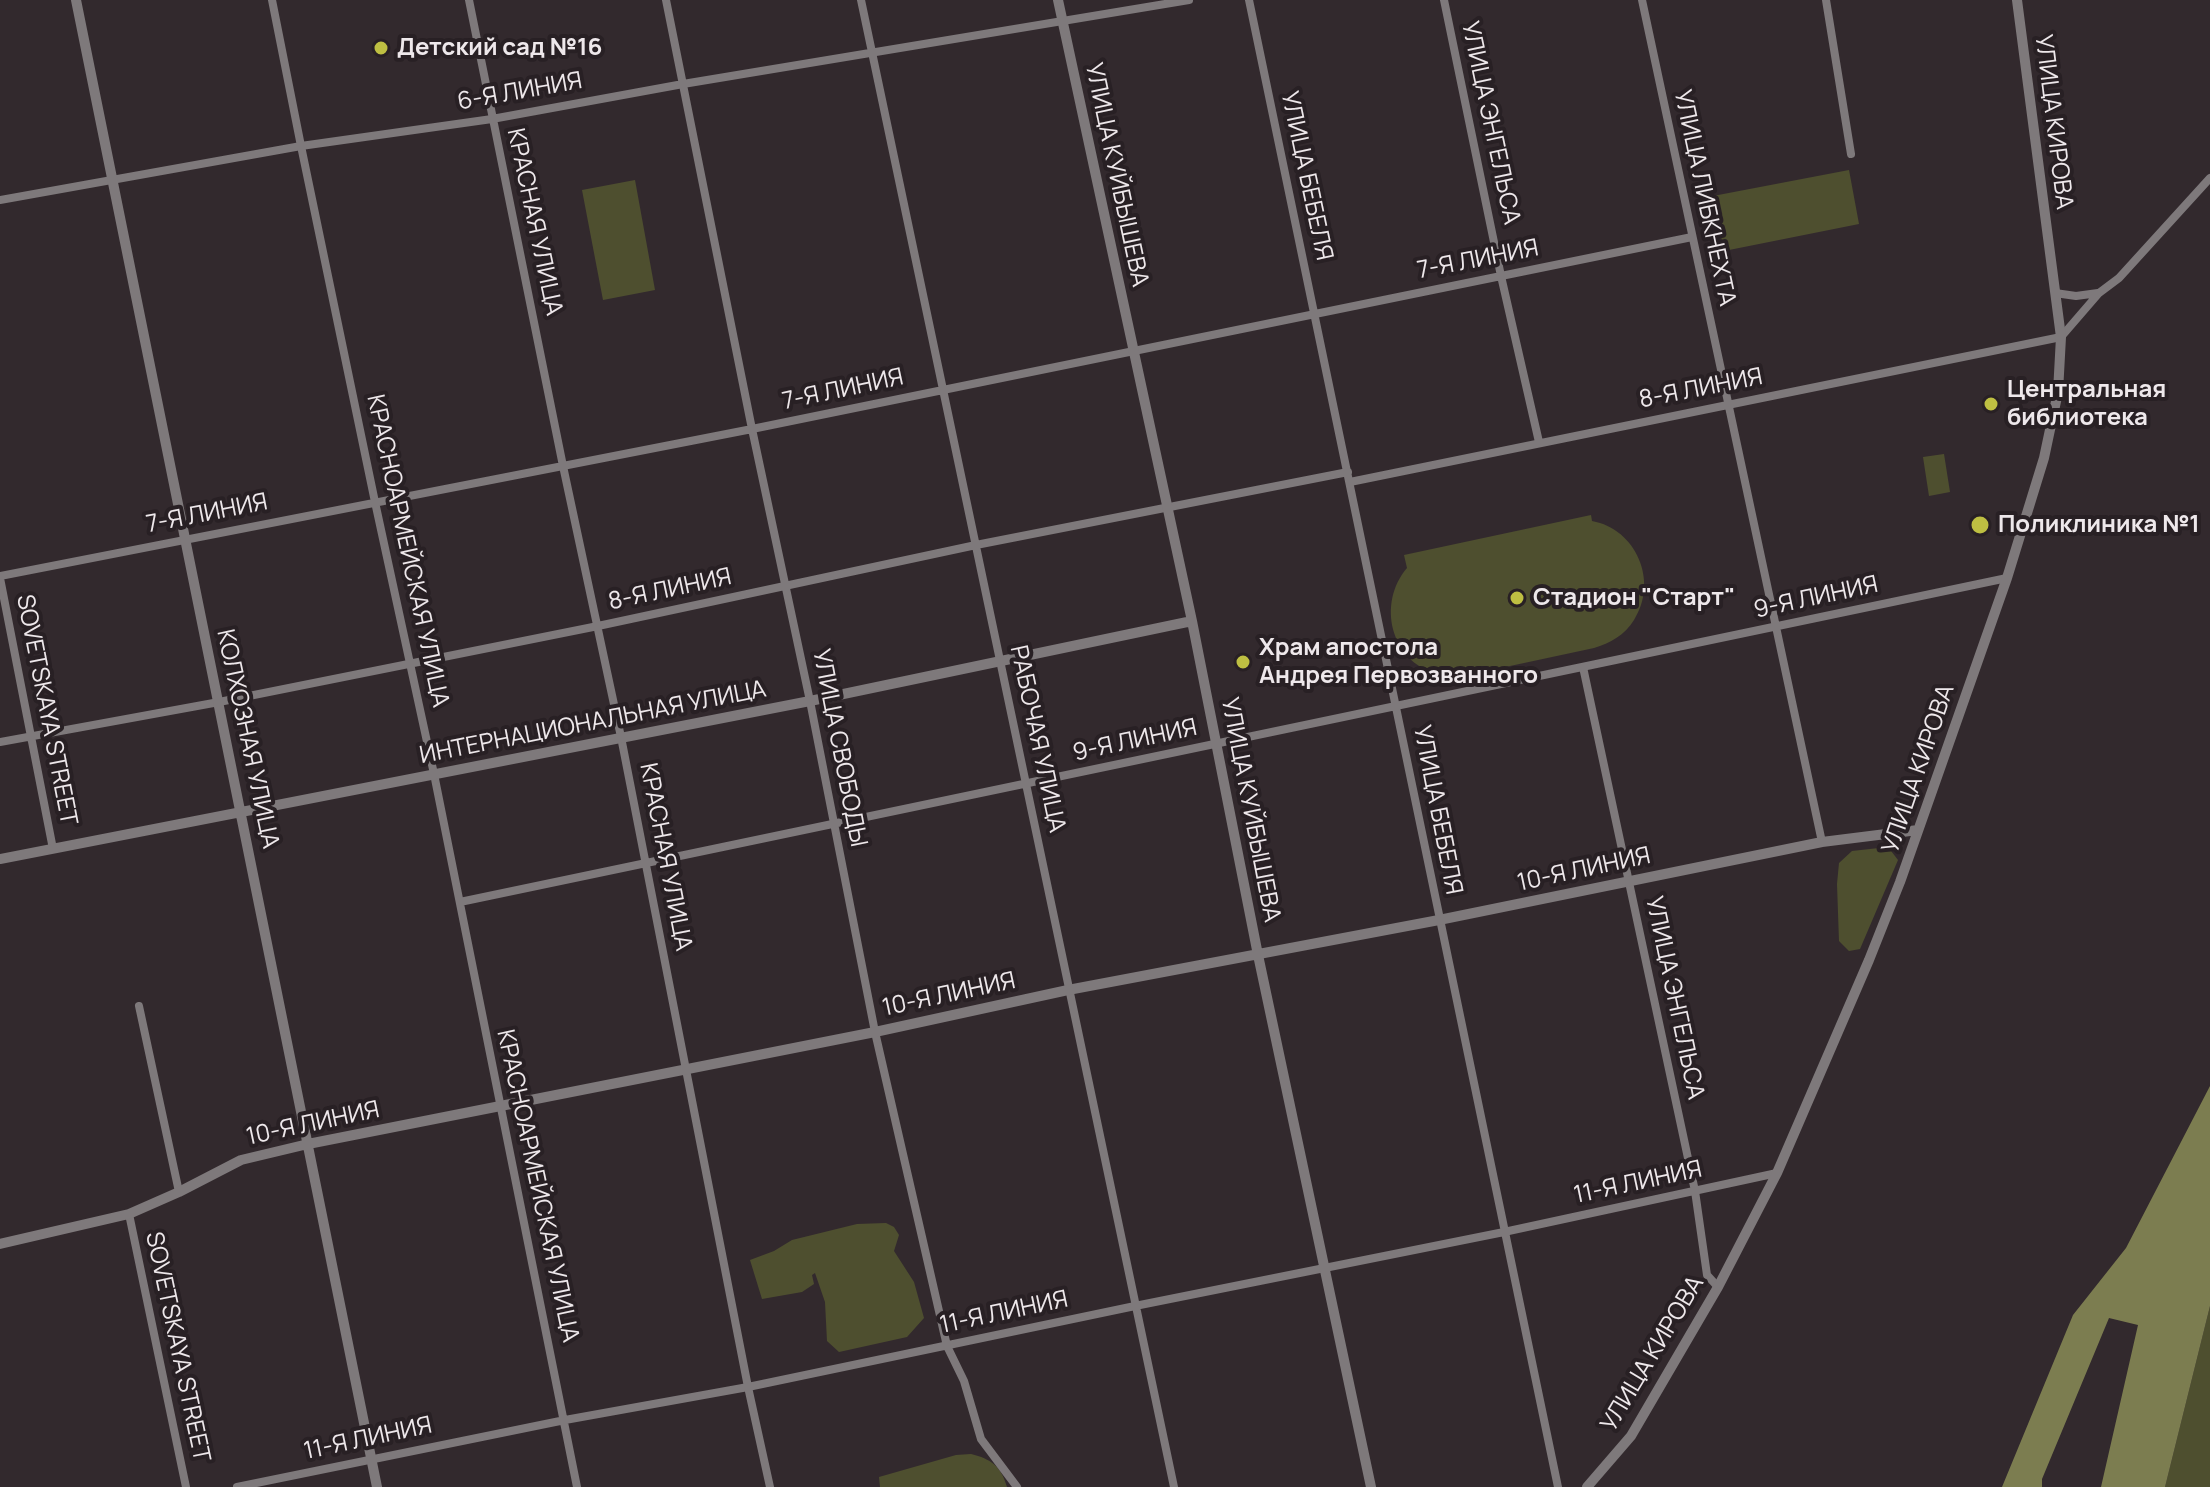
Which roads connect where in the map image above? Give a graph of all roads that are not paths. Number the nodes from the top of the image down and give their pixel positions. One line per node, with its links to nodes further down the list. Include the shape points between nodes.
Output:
1 (76, 0): 20 (street, КОЛХОЗНАЯ УЛИЦА)
2 (272, 0): 17 (street, КРАСНОАРМЕЙСКАЯ УЛИЦА)
3 (469, 0): 16 (street, КРАСНАЯ УЛИЦА)
4 (666, 0): 15 (street, УЛИЦА СВОБОДЫ)
5 (861, 0): 14 (street, РАБОЧАЯ УЛИЦА)
6 (1058, 0): 13 (street, УЛИЦА КУЙБЫШЕВА)
7 (1189, 0): 13 (street, 6-Я ЛИНИЯ)
8 (1249, 0): 26 (street, УЛИЦА БЕБЕЛЯ)
9 (1444, 0): 23 (street, УЛИЦА ЭНГЕЛЬСА)
10 (1642, 0): 22 (street, УЛИЦА ЛИБКНЕХТА)
11 (1826, 0): 18 (street)
12 (2017, 0): 24 (street, УЛИЦА КИРОВА)
13 (1062, 20): 14 (street, 6-Я ЛИНИЯ); 28 (street, УЛИЦА КУЙБЫШЕВА)
14 (874, 52): 15 (street, 6-Я ЛИНИЯ); 29 (street, РАБОЧАЯ УЛИЦА)
15 (683, 84): 16 (street, 6-Я ЛИНИЯ); 31 (street, УЛИЦА СВОБОДЫ)
16 (492, 119): 17 (street, 6-Я ЛИНИЯ); 33 (street, КРАСНАЯ УЛИЦА)
17 (301, 146): 20 (street, 6-Я ЛИНИЯ); 36 (street, КРАСНОАРМЕЙСКАЯ УЛИЦА)
18 (1851, 154)
19 (2210, 178): 25 (street)
20 (112, 180): 21 (street, 6-Я ЛИНИЯ); 38 (street, КОЛХОЗНАЯ УЛИЦА)
21 (0, 200)
22 (1692, 237): 23 (street, 7-Я ЛИНИЯ); 30 (street, УЛИЦА ЛИБКНЕХТА)
23 (1501, 276): 26 (street, 7-Я ЛИНИЯ); 32 (street, УЛИЦА ЭНГЕЛЬСА)
24 (2055, 293): 25 (street); 27 (street, УЛИЦА КИРОВА)
25 (2099, 293): 27 (street)
26 (1313, 313): 28 (street, 7-Я ЛИНИЯ); 34 (street, УЛИЦА БЕБЕЛЯ)
27 (2061, 337): 30 (street, 8-Я ЛИНИЯ); 41 (street, УЛИЦА КИРОВА, via 2058,392 2044,458)
28 (1134, 350): 29 (street, 7-Я ЛИНИЯ); 37 (street, УЛИЦА КУЙБЫШЕВА)
29 (943, 389): 31 (street, 7-Я ЛИНИЯ); 39 (street, РАБОЧАЯ УЛИЦА)
30 (1728, 404): 32 (street, 8-Я ЛИНИЯ); 45 (street, УЛИЦА ЛИБКНЕХТА)
31 (752, 429): 33 (street, 7-Я ЛИНИЯ); 42 (street, УЛИЦА СВОБОДЫ)
32 (1539, 442): 35 (street, 8-Я ЛИНИЯ)
33 (563, 466): 36 (street, 7-Я ЛИНИЯ); 44 (street, КРАСНАЯ УЛИЦА)
34 (1348, 472): 35 (street, УЛИЦА БЕБЕЛЯ); 37 (street, 8-Я ЛИНИЯ)
35 (1350, 482): 51 (street, УЛИЦА БЕБЕЛЯ)
36 (375, 502): 38 (street, 7-Я ЛИНИЯ); 46 (street, КРАСНОАРМЕЙСКАЯ УЛИЦА)
37 (1167, 507): 39 (street, 8-Я ЛИНИЯ); 43 (street, УЛИЦА КУЙБЫШЕВА)
38 (185, 539): 40 (street, 7-Я ЛИНИЯ); 50 (street, КОЛХОЗНАЯ УЛИЦА)
39 (976, 545): 42 (street, 8-Я ЛИНИЯ); 47 (street, РАБОЧАЯ УЛИЦА)
40 (0, 577): 52 (street, SOVETSKAYA STREET)
41 (2007, 578): 45 (street, 9-Я ЛИНИЯ); 60 (street, УЛИЦА КИРОВА)
42 (786, 586): 44 (street, 8-Я ЛИНИЯ); 49 (street, УЛИЦА СВОБОДЫ)
43 (1192, 621): 47 (street, ИНТЕРНАЦИОНАЛЬНАЯ УЛИЦА); 55 (street, УЛИЦА КУЙБЫШЕВА)
44 (598, 626): 46 (street, 8-Я ЛИНИЯ); 53 (street, КРАСНАЯ УЛИЦА)
45 (1776, 632): 48 (street, 9-Я ЛИНИЯ); 61 (street)
46 (410, 662): 50 (street, 8-Я ЛИНИЯ); 56 (street, КРАСНОАРМЕЙСКАЯ УЛИЦА)
47 (1000, 662): 49 (street, ИНТЕРНАЦИОНАЛЬНАЯ УЛИЦА); 57 (street, РАБОЧАЯ УЛИЦА)
48 (1583, 667): 51 (street, 9-Я ЛИНИЯ); 65 (street, УЛИЦА ЭНГЕЛЬСА)
49 (810, 701): 53 (street, ИНТЕРНАЦИОНАЛЬНАЯ УЛИЦА); 59 (street, УЛИЦА СВОБОДЫ)
50 (219, 702): 52 (street, 8-Я ЛИНИЯ); 58 (street, КОЛХОЗНАЯ УЛИЦА)
51 (1396, 707): 55 (street, 9-Я ЛИНИЯ); 67 (street, УЛИЦА БЕБЕЛЯ)
52 (31, 736): 54 (street, 8-Я ЛИНИЯ); 62 (street, SOVETSKAYA STREET)
53 (621, 737): 56 (street, ИНТЕРНАЦИОНАЛЬНАЯ УЛИЦА); 64 (street, КРАСНАЯ УЛИЦА)
54 (0, 742)
55 (1216, 744): 57 (street, 9-Я ЛИНИЯ); 68 (street, УЛИЦА КУЙБЫШЕВА)
56 (434, 774): 58 (street, ИНТЕРНАЦИОНАЛЬНАЯ УЛИЦА); 66 (street, КРАСНОАРМЕЙСКАЯ УЛИЦА)
57 (1026, 784): 59 (street, 9-Я ЛИНИЯ); 69 (street, РАБОЧАЯ УЛИЦА)
58 (241, 812): 62 (street, ИНТЕРНАЦИОНАЛЬНАЯ УЛИЦА); 74 (street, КОЛХОЗНАЯ УЛИЦА)
59 (835, 824): 64 (street, 9-Я ЛИНИЯ); 71 (street, УЛИЦА СВОБОДЫ)
60 (1918, 830): 61 (street, 10-Я ЛИНИЯ); 75 (street, УЛИЦА КИРОВА, via 1869,960)
61 (1822, 842): 65 (street, 10-Я ЛИНИЯ)
62 (53, 849): 63 (street, ИНТЕРНАЦИОНАЛЬНАЯ УЛИЦА)
63 (0, 859)
64 (646, 864): 66 (street, 9-Я ЛИНИЯ); 72 (street, КРАСНАЯ УЛИЦА)
65 (1628, 881): 67 (street, 10-Я ЛИНИЯ); 76 (street, УЛИЦА ЭНГЕЛЬСА)
66 (460, 902): 73 (street, КРАСНОАРМЕЙСКАЯ УЛИЦА)
67 (1439, 920): 68 (street, 10-Я ЛИНИЯ); 79 (street, УЛИЦА БЕБЕЛЯ)
68 (1258, 955): 69 (street, 10-Я ЛИНИЯ); 81 (street, УЛИЦА КУЙБЫШЕВА)
69 (1068, 990): 71 (street, 10-Я ЛИНИЯ); 83 (street, РАБОЧАЯ УЛИЦА)
70 (139, 1006): 77 (street)
71 (875, 1032): 72 (street, 10-Я ЛИНИЯ); 84 (street, УЛИЦА СВОБОДЫ)
72 (686, 1069): 73 (street, 10-Я ЛИНИЯ); 85 (street, КРАСНАЯ УЛИЦА)
73 (500, 1105): 74 (street, 10-Я ЛИНИЯ); 86 (street, КРАСНОАРМЕЙСКАЯ УЛИЦА)
74 (308, 1144): 77 (street, 10-Я ЛИНИЯ, via 241,1160); 87 (street, КОЛХОЗНАЯ УЛИЦА)
75 (1777, 1173): 76 (street, 11-Я ЛИНИЯ); 82 (street, УЛИЦА КИРОВА)
76 (1695, 1191): 79 (street, 11-Я ЛИНИЯ); 82 (street, УЛИЦА ЭНГЕЛЬСА, via 1707,1275)
77 (179, 1192): 78 (street, 10-Я ЛИНИЯ)
78 (129, 1214): 80 (street, 10-Я ЛИНИЯ); 88 (street, SOVETSKAYA STREET)
79 (1504, 1232): 81 (street, 11-Я ЛИНИЯ); 96 (street, УЛИЦА БЕБЕЛЯ)
80 (0, 1244)
81 (1324, 1267): 83 (street, 11-Я ЛИНИЯ); 95 (street, УЛИЦА КУЙБЫШЕВА)
82 (1718, 1287): 97 (street, УЛИЦА КИРОВА, via 1631,1436)
83 (1135, 1306): 84 (street, 11-Я ЛИНИЯ); 94 (street, РАБОЧАЯ УЛИЦА)
84 (947, 1346): 85 (street, 11-Я ЛИНИЯ); 93 (street, УЛИЦА СВОБОДЫ, via 981,1439)
85 (748, 1387): 86 (street, 11-Я ЛИНИЯ); 92 (street, КРАСНАЯ УЛИЦА)
86 (565, 1420): 87 (street, 11-Я ЛИНИЯ); 91 (street, КРАСНОАРМЕЙСКАЯ УЛИЦА)
87 (371, 1459): 89 (street, 11-Я ЛИНИЯ); 90 (street, КОЛХОЗНАЯ УЛИЦА)
88 (186, 1487)
89 (237, 1487)
90 (377, 1487)
91 (577, 1487)
92 (770, 1487)
93 (1017, 1487)
94 (1174, 1487)
95 (1371, 1487)
96 (1558, 1487)
97 (1587, 1487)

